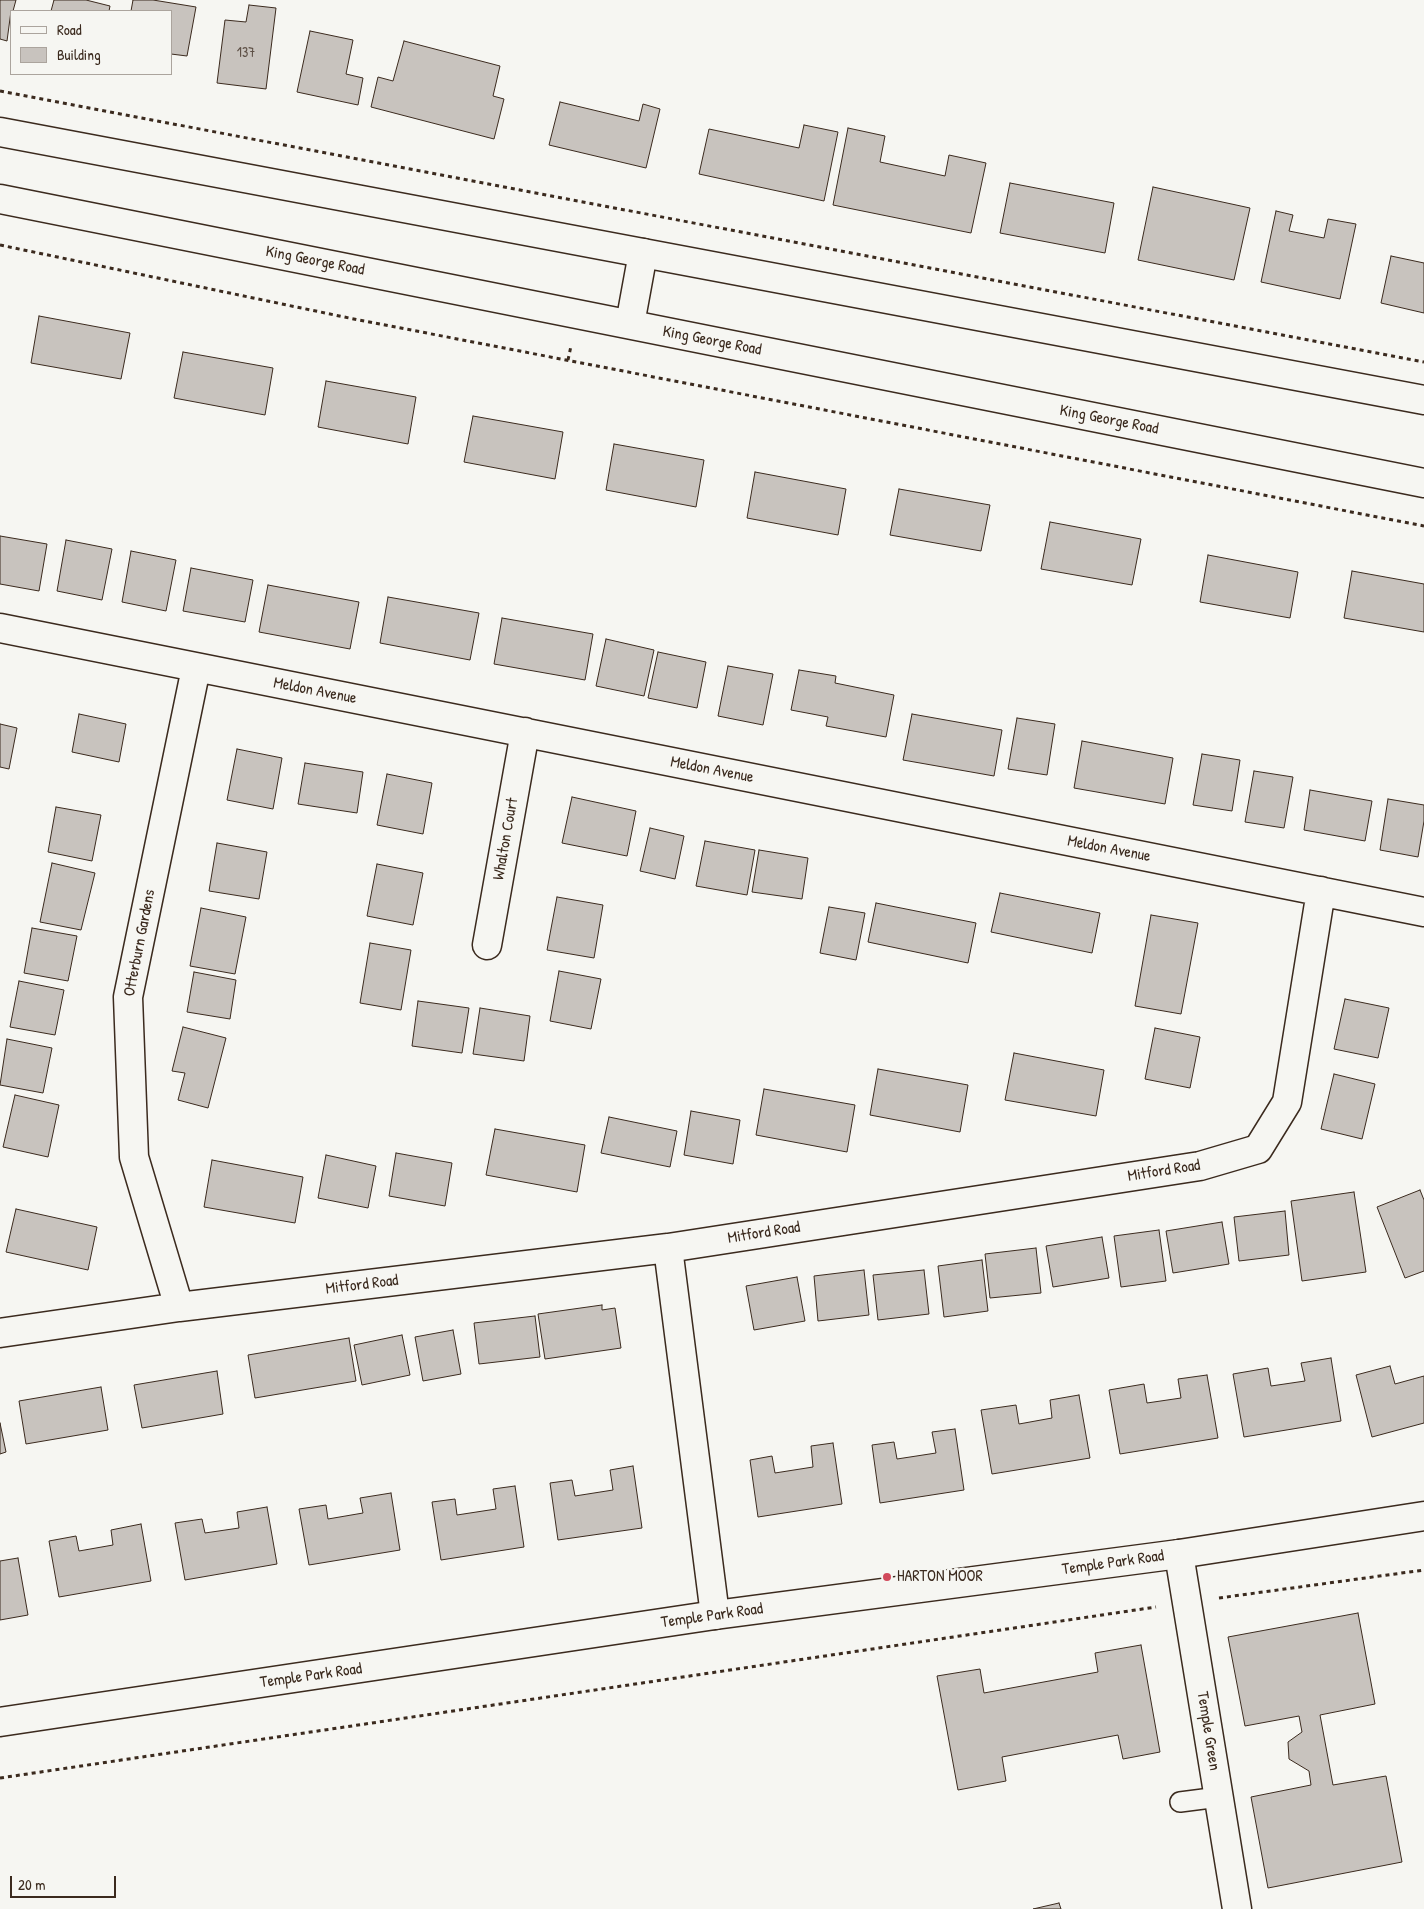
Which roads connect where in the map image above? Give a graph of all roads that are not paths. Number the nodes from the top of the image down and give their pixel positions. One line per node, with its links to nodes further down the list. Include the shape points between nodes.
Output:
1 (0, 132): 3 (street)
2 (0, 198): 4 (street, King George Road)
3 (643, 253): 4 (street); 5 (street)
4 (630, 324): 6 (street, King George Road)
5 (1424, 400)
6 (1424, 483)
7 (0, 628): 8 (street, Meldon Avenue)
8 (196, 668): 9 (street, Meldon Avenue); 14 (street, Otterburn Gardens, via 128,997 134,1157)
9 (525, 732): 10 (street, Meldon Avenue); 12 (street, Whalton Court)
10 (1321, 891): 11 (street, Meldon Avenue); 13 (street, Mitford Road, via 1287,1102 1258,1149 1200,1166)
11 (1424, 912)
12 (487, 945)
13 (668, 1248): 14 (street, Mitford Road); 18 (street)
14 (179, 1307): 15 (street, Mitford Road)
15 (0, 1333)
16 (1424, 1516): 17 (street, Temple Park Road)
17 (1178, 1554): 18 (street, Temple Park Road); 20 (street, Temple Green)
18 (714, 1615): 19 (street, Temple Park Road)
19 (0, 1722)
20 (1219, 1797): 21 (lane); 22 (street, Temple Green)
21 (1180, 1802)
22 (1237, 1909)

